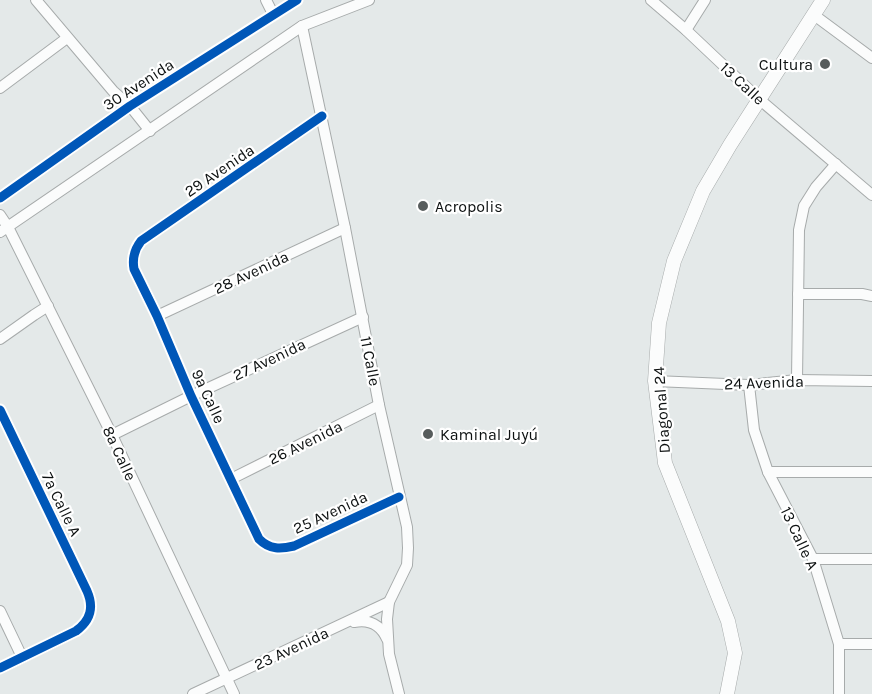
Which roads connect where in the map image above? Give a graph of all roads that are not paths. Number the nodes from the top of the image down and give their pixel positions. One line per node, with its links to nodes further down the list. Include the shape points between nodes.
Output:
1 (36, 0): 13 (street)
2 (266, 0): 9 (street)
3 (297, 0): 9 (street, 30 Avenida)
4 (369, 0): 8 (street)
5 (651, 0): 12 (street, 13 Calle)
6 (705, 0): 12 (street)
7 (824, 0): 10 (main road)
8 (351, 4): 11 (street)
9 (273, 14): 17 (street, 30 Avenida)
10 (814, 15): 14 (street); 16 (main road)
11 (302, 26): 18 (street, 11 Calle); 19 (street)
12 (686, 30): 16 (street, 13 Calle)
13 (67, 38): 15 (street); 17 (street)
14 (872, 58)
15 (0, 88)
16 (759, 99): 20 (street, 13 Calle); 34 (main road, Diagonal 24, via 703,191 674,261 659,323)
17 (130, 106): 19 (street); 22 (street, 30 Avenida)
18 (322, 116): 24 (street, 11 Calle); 26 (street, 29 Avenida, via 145,238)
19 (150, 131): 25 (street)
20 (836, 164): 21 (street, 13 Calle); 27 (street, via 804,206 799,230)
21 (872, 195)
22 (0, 198)
23 (0, 215): 25 (street, 8a Calle)
24 (345, 228): 30 (street, 28 Avenida); 31 (street, 11 Calle)
25 (4, 230): 29 (street, 8a Calle)
26 (135, 250): 30 (street, 9a Calle, via 134,269)
27 (798, 294): 28 (street); 33 (street)
28 (872, 296)
29 (48, 306): 32 (street); 40 (street, 8a Calle)
30 (157, 316): 37 (street, 9a Calle)
31 (363, 317): 37 (street, 27 Avenida); 38 (street, 11 Calle)
32 (0, 339)
33 (797, 380): 35 (street, 24 Avenida); 36 (street, 24 Avenida)
34 (655, 381): 36 (street, 24 Avenida); 60 (main road, Diagonal 24, via 665,463 728,621 735,653)
35 (872, 381)
36 (748, 385): 41 (street, 13 Calle A, via 753,430)
37 (191, 396): 40 (street, 27 Avenida); 43 (street, 9a Calle)
38 (379, 405): 43 (street, 26 Avenida); 44 (street, 11 Calle)
39 (0, 410): 54 (street, 7a Calle A, via 91,603 91,612 76,631)
40 (112, 435): 56 (street, 8a Calle)
41 (768, 472): 42 (street); 46 (street, 13 Calle A)
42 (872, 472)
43 (231, 479): 45 (street, 9a Calle, via 260,538)
44 (399, 497): 45 (street, 25 Avenida, via 294,546); 48 (street, 11 Calle, via 407,527 407,565)
45 (272, 547)
46 (813, 559): 47 (street); 52 (street, 13 Calle A)
47 (872, 559)
48 (389, 602): 50 (street, 23 Avenida); 51 (street, 11 Calle)
49 (0, 611): 54 (street)
50 (345, 623): 51 (street, via 371,622 382,630); 56 (street, 23 Avenida)
51 (387, 641): 59 (street, 11 Calle)
52 (838, 644): 53 (street); 61 (street, 13 Calle A)
53 (872, 644)
54 (22, 657): 55 (street)
55 (0, 668)
56 (226, 678): 57 (street, 23 Avenida); 58 (street, 8a Calle)
57 (193, 694)
58 (234, 694)
59 (399, 694)
60 (727, 694)
61 (838, 694)

